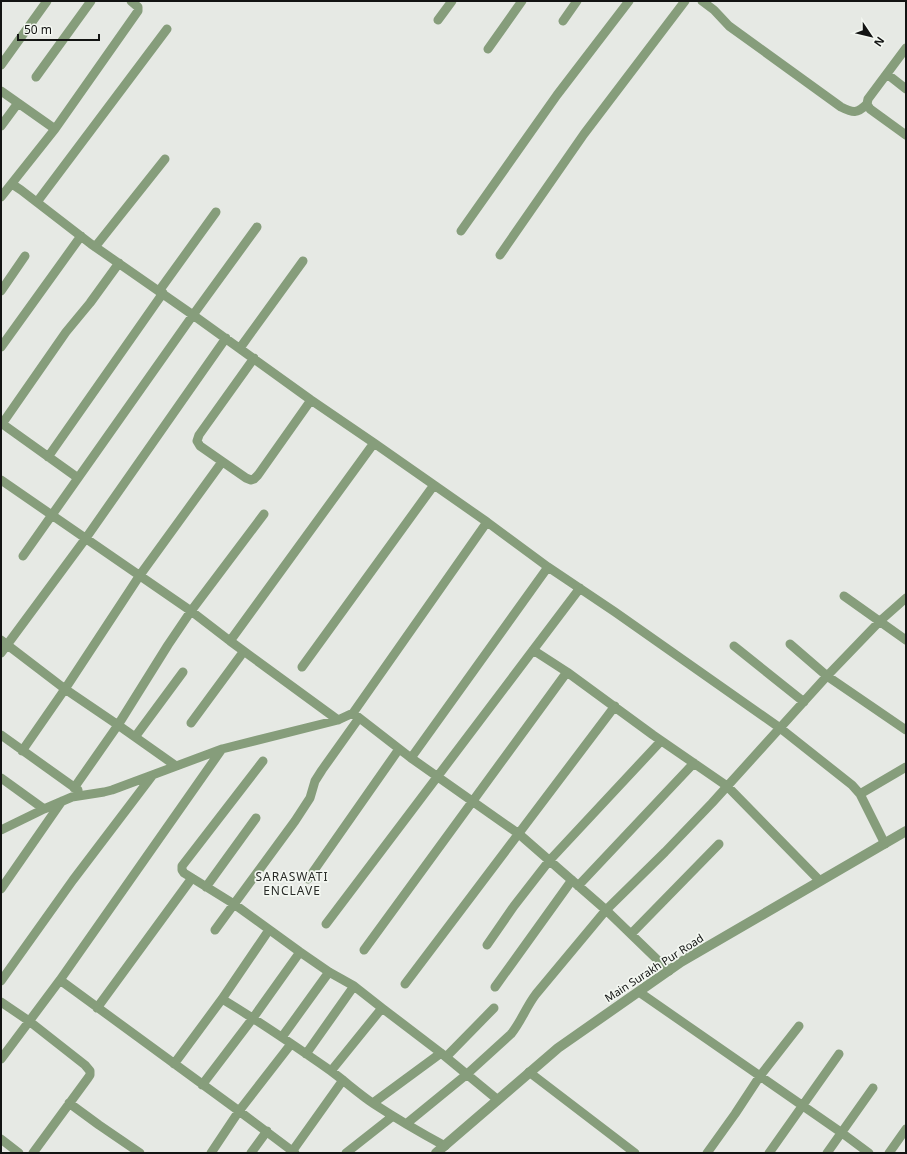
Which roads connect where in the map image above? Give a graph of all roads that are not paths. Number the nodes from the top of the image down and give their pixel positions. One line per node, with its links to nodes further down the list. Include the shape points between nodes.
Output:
1 (47, 1): 15 (street)
2 (91, 1): 17 (street)
3 (131, 1): 23 (street, via 138,10)
4 (452, 1): 10 (street)
5 (522, 1): 14 (street)
6 (577, 1): 11 (street)
7 (629, 1): 31 (street, via 557,95)
8 (685, 1): 34 (street, via 584,134)
9 (702, 1): 21 (street, via 729,26 841,107 855,112)
10 (438, 20)
11 (563, 21)
12 (167, 29): 28 (street)
13 (906, 48): 16 (street)
14 (488, 49)
15 (1, 65)
16 (887, 74): 18 (street); 21 (street)
17 (36, 78)
18 (906, 89)
19 (1, 91): 20 (street)
20 (18, 103): 22 (street); 23 (street)
21 (867, 104): 24 (street, via 870,109)
22 (1, 126)
23 (55, 129): 26 (street)
24 (906, 135)
25 (165, 159): 33 (street)
26 (12, 184): 27 (street); 28 (street)
27 (1, 197)
28 (37, 202): 32 (street)
29 (216, 212): 39 (street)
30 (257, 227): 40 (street)
31 (461, 231)
32 (81, 236): 33 (street); 42 (street)
33 (95, 247): 37 (street)
34 (500, 255)
35 (25, 256): 38 (street)
36 (303, 260): 43 (street)
37 (119, 263): 39 (street); 46 (street)
38 (1, 291)
39 (161, 292): 40 (street); 48 (street)
40 (193, 315): 41 (street); 50 (street)
41 (226, 338): 43 (street); 56 (street)
42 (1, 347)
43 (240, 348): 44 (street)
44 (254, 358): 45 (street); 49 (street, via 197,441)
45 (311, 400): 47 (street); 49 (street, via 254,479 246,478)
46 (1, 423): 48 (street)
47 (374, 443): 52 (street); 66 (street)
48 (48, 457): 50 (street)
49 (222, 462): 59 (street)
50 (78, 478): 54 (street)
51 (2, 484): 54 (street)
52 (434, 485): 55 (street); 73 (street)
53 (264, 514): 63 (street)
54 (52, 515): 56 (street); 57 (street)
55 (487, 522): 58 (street); 80 (street)
56 (86, 538): 59 (street); 67 (street)
57 (23, 556)
58 (548, 567): 60 (street); 92 (street)
59 (140, 575): 63 (street); 77 (street)
60 (580, 588): 70 (street); 84 (street)
61 (844, 596): 64 (street)
62 (906, 598): 64 (street)
63 (191, 611): 66 (street); 83 (street)
64 (880, 621): 65 (street); 76 (street)
65 (906, 640)
66 (230, 641): 71 (street)
67 (4, 643): 72 (street); 77 (street)
68 (790, 644): 76 (street)
69 (734, 646): 78 (street)
70 (533, 650): 75 (street); 99 (street)
71 (244, 651): 81 (street); 82 (street)
72 (1, 653)
73 (302, 667)
74 (183, 672): 87 (street)
75 (567, 672): 79 (street); 105 (street)
76 (828, 676): 78 (street); 85 (street)
77 (65, 689): 83 (street); 91 (street)
78 (804, 702): 84 (street)
79 (615, 706): 88 (street); 110 (street)
80 (356, 716): 81 (street); 90 (street); 120 (street, via 322,770 306,804)
81 (338, 720): 89 (street)
82 (191, 723)
83 (118, 725): 87 (street); 101 (street)
84 (780, 728): 100 (street); 102 (street)
85 (906, 730)
86 (1, 735): 91 (street)
87 (135, 737): 95 (street)
88 (661, 741): 94 (street); 113 (street)
89 (222, 749): 95 (street); 131 (street)
90 (399, 749): 92 (street); 115 (street)
91 (22, 751): 101 (street)
92 (411, 758): 99 (street)
93 (262, 761): 114 (street, via 182,866 184,873)
94 (694, 763): 100 (street); 117 (street)
95 (176, 766): 97 (street)
96 (906, 767): 102 (street)
97 (152, 775): 103 (street, via 112,790); 132 (street)
98 (1, 778): 106 (street)
99 (438, 778): 105 (street); 122 (street)
100 (727, 786): 116 (street); 121 (street, via 666,852)
101 (74, 788): 103 (street)
102 (860, 794): 112 (street)
103 (84, 795): 104 (street)
104 (62, 801): 106 (street); 119 (street)
105 (473, 801): 110 (street); 127 (street)
106 (44, 809): 108 (street)
107 (256, 818): 118 (street)
108 (2, 829)
109 (906, 831): 112 (street, Main Surakh Pur Road)
110 (519, 834): 113 (street); 133 (street)
111 (719, 844): 125 (street)
112 (885, 844): 116 (street, Main Surakh Pur Road)
113 (549, 860): 117 (street); 126 (street)
114 (192, 878): 118 (street); 139 (street)
115 (308, 879)
116 (820, 881): 129 (street, Main Surakh Pur Road, via 681,962)
117 (575, 883): 121 (street); 135 (street)
118 (206, 887): 120 (street)
119 (1, 889)
120 (234, 904): 123 (street); 124 (street)
121 (606, 910): 125 (street); 154 (street, via 528,1003 511,1034)
122 (326, 924)
123 (215, 930)
124 (269, 930): 128 (street); 137 (street)
125 (631, 934): 129 (street)
126 (487, 945)
127 (364, 950)
128 (300, 952): 130 (street); 142 (street)
129 (670, 971): 136 (street, Main Surakh Pur Road)
130 (329, 972): 134 (street); 145 (street)
131 (60, 980): 139 (street); 143 (street)
132 (1, 981)
133 (405, 984)
134 (354, 986): 140 (street); 147 (street)
135 (495, 987)
136 (639, 992): 153 (street, Main Surakh Pur Road, via 558,1048); 155 (street)
137 (222, 999): 142 (street); 151 (street)
138 (1, 1002): 143 (street)
139 (97, 1008): 151 (street)
140 (382, 1008): 149 (street); 152 (street)
141 (494, 1008): 149 (street)
142 (253, 1018): 145 (street); 157 (street)
143 (29, 1021): 150 (street); 160 (street, via 90,1071 90,1075)
144 (799, 1026): 155 (street)
145 (282, 1037): 146 (street)
146 (291, 1044): 147 (street); 163 (street)
147 (306, 1054): 152 (street)
148 (839, 1054): 162 (street)
149 (444, 1055): 154 (street); 161 (street)
150 (1, 1058)
151 (174, 1064): 157 (street)
152 (331, 1071): 156 (street)
153 (529, 1072): 159 (street, Main Surakh Pur Road); 179 (street)
154 (466, 1075): 159 (street); 165 (street)
155 (760, 1076): 162 (street); 180 (street)
156 (343, 1080): 161 (street); 171 (street)
157 (202, 1085): 163 (street)
158 (873, 1088): 168 (street)
159 (498, 1100): 170 (street, Main Surakh Pur Road)
160 (69, 1103): 173 (street); 174 (street)
161 (373, 1103): 164 (street)
162 (803, 1106): 168 (street); 181 (street)
163 (239, 1111): 167 (street); 175 (street)
164 (393, 1116): 165 (street); 177 (street)
165 (406, 1124): 170 (street)
166 (906, 1129): 184 (street)
167 (267, 1131): 171 (street); 176 (street)
168 (842, 1133): 182 (street); 183 (street)
169 (1, 1139): 172 (street)
170 (444, 1146): 178 (street, Main Surakh Pur Road)
171 (293, 1152)
172 (19, 1153)
173 (33, 1153)
174 (140, 1153)
175 (210, 1153)
176 (252, 1153)
177 (346, 1153)
178 (436, 1153)
179 (635, 1153)
180 (707, 1153)
181 (769, 1153)
182 (827, 1153)
183 (869, 1153)
184 (889, 1153)

